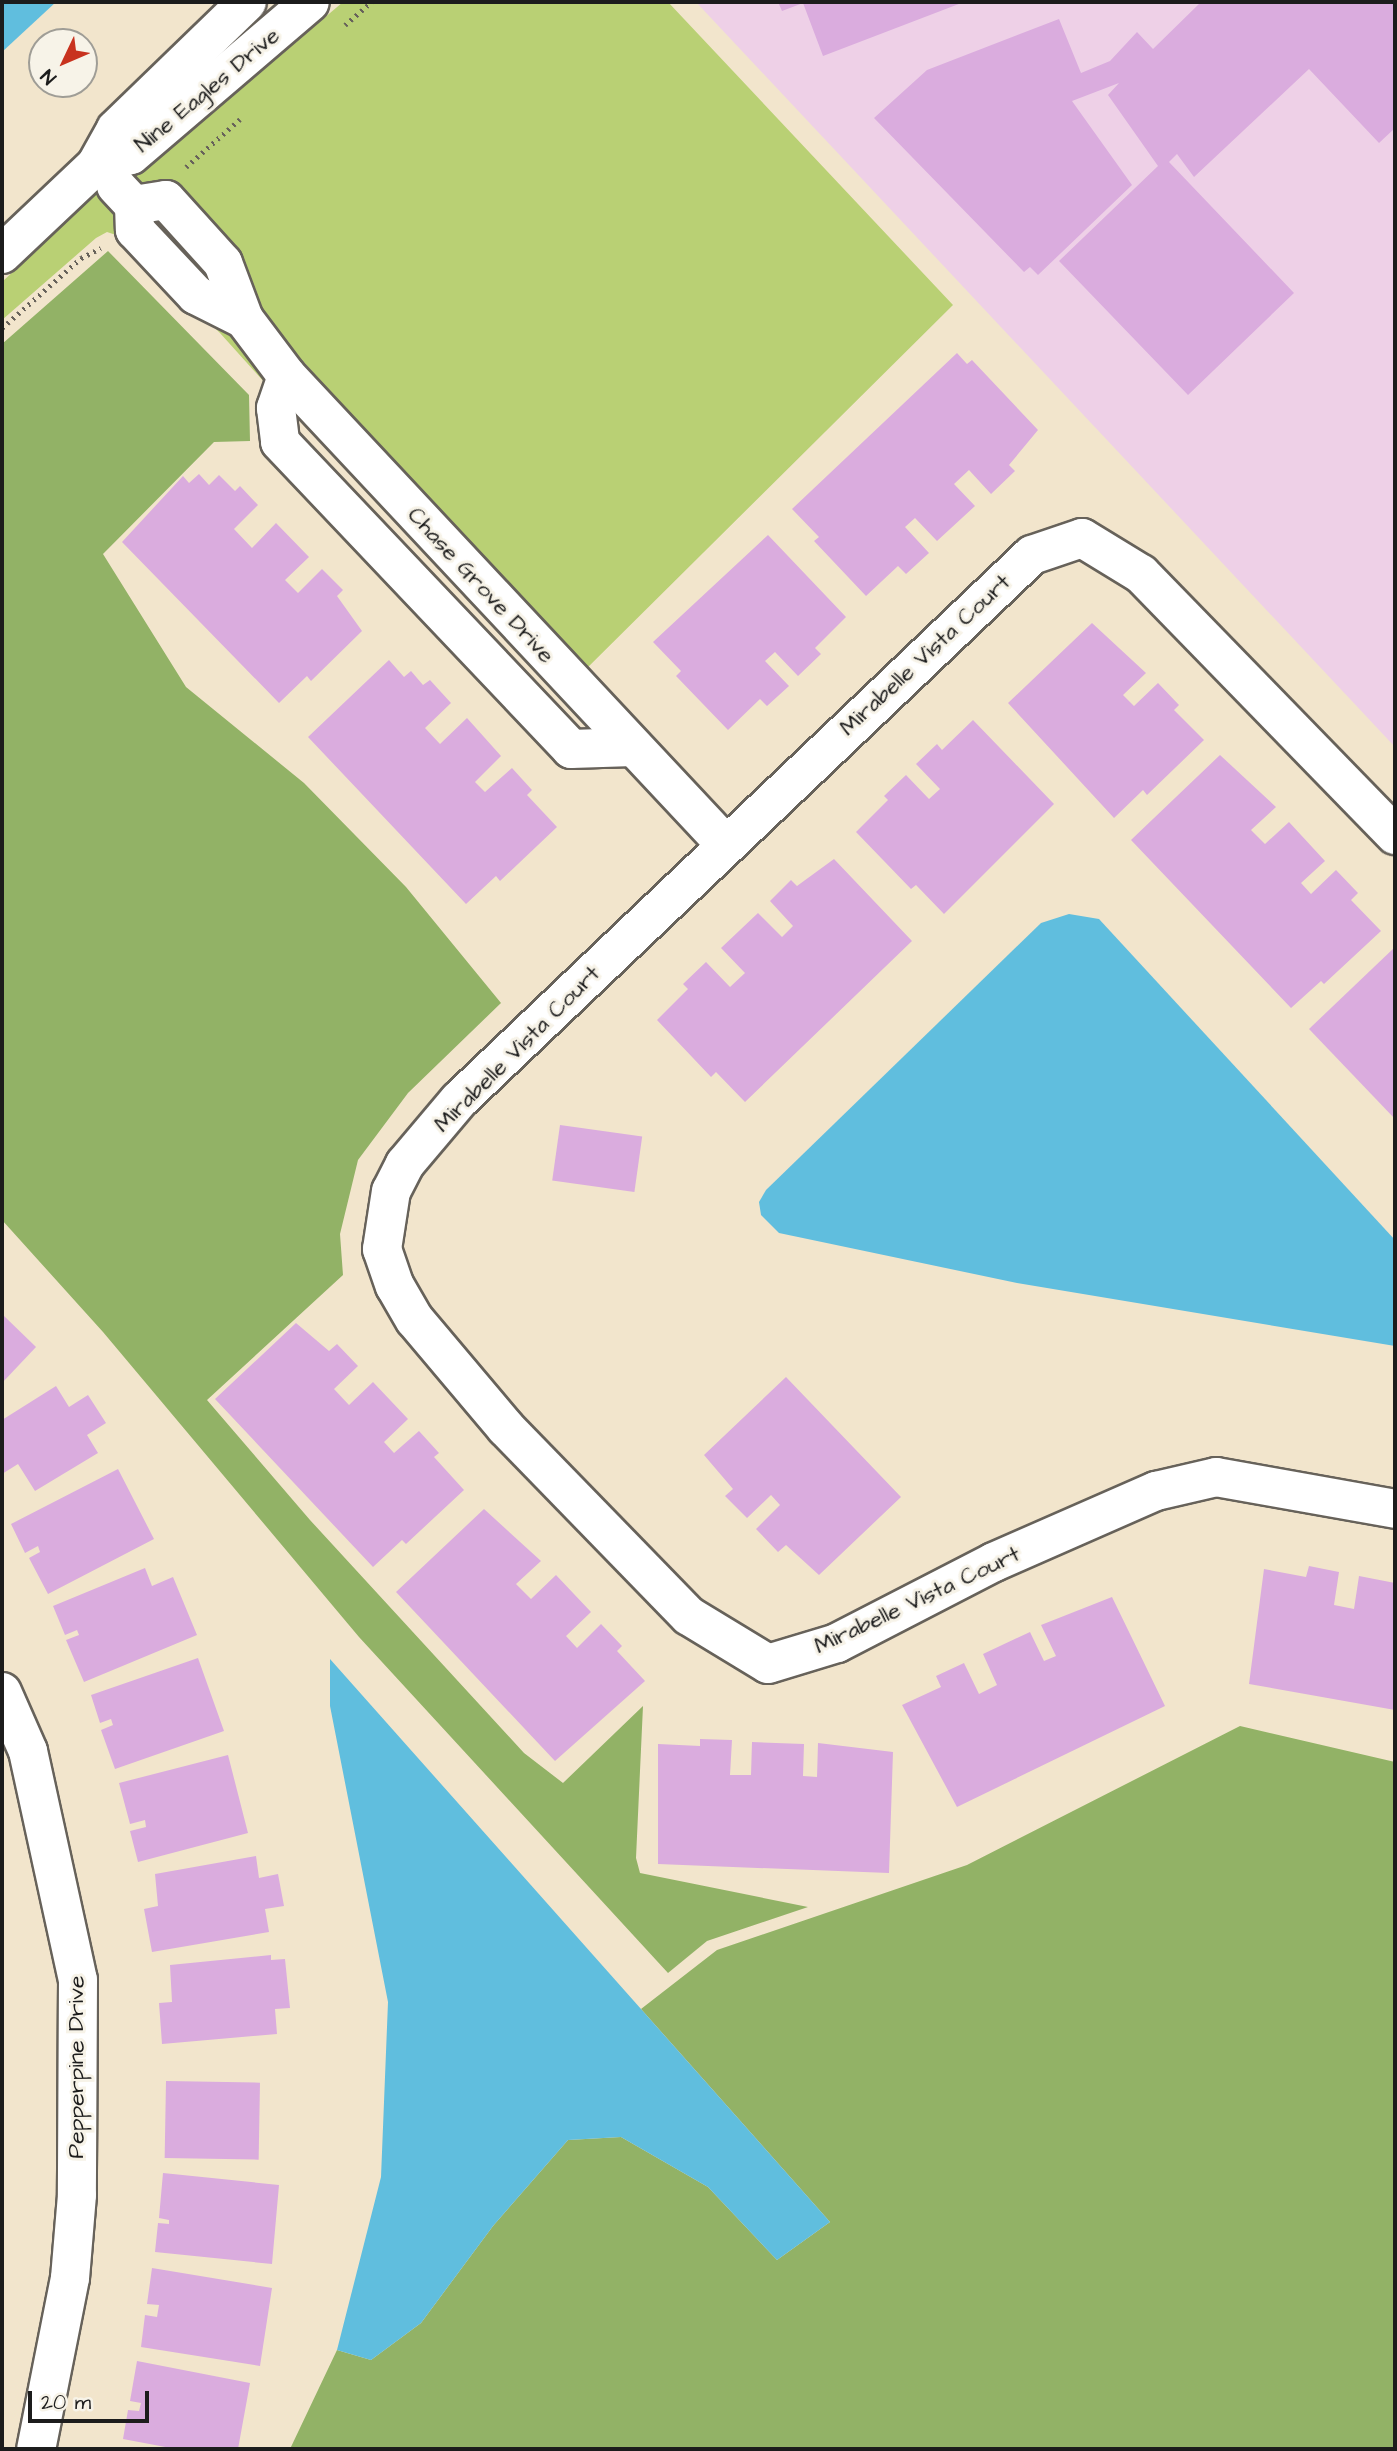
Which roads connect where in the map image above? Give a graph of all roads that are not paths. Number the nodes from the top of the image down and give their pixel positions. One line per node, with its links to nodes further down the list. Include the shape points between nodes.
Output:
1 (247, 2): 3 (street, Nine Eagles Drive, via 116,129)
2 (310, 2): 3 (street, Nine Eagles Drive, via 131,155)
3 (96, 165): 4 (street, Nine Eagles Drive); 6 (street, via 134,205 166,200 223,263 244,319 287,376 276,408 280,442 571,749 633,747)
4 (2, 254)
5 (1395, 835): 6 (street, Mirabelle Vista Court, via 1141,573 1082,538 1032,555)
6 (726, 845): 7 (street, Mirabelle Vista Court, via 458,1100 405,1164 391,1191 382,1249 395,1286 415,1320 506,1428 656,1585 689,1616 768,1664 837,1643 994,1562 1156,1491 1216,1476)
7 (1395, 1510)
8 (2, 1692): 9 (street, Pepperpine Drive, via 31,1763 78,1980 76,2195 70,2278)
9 (36, 2449)

